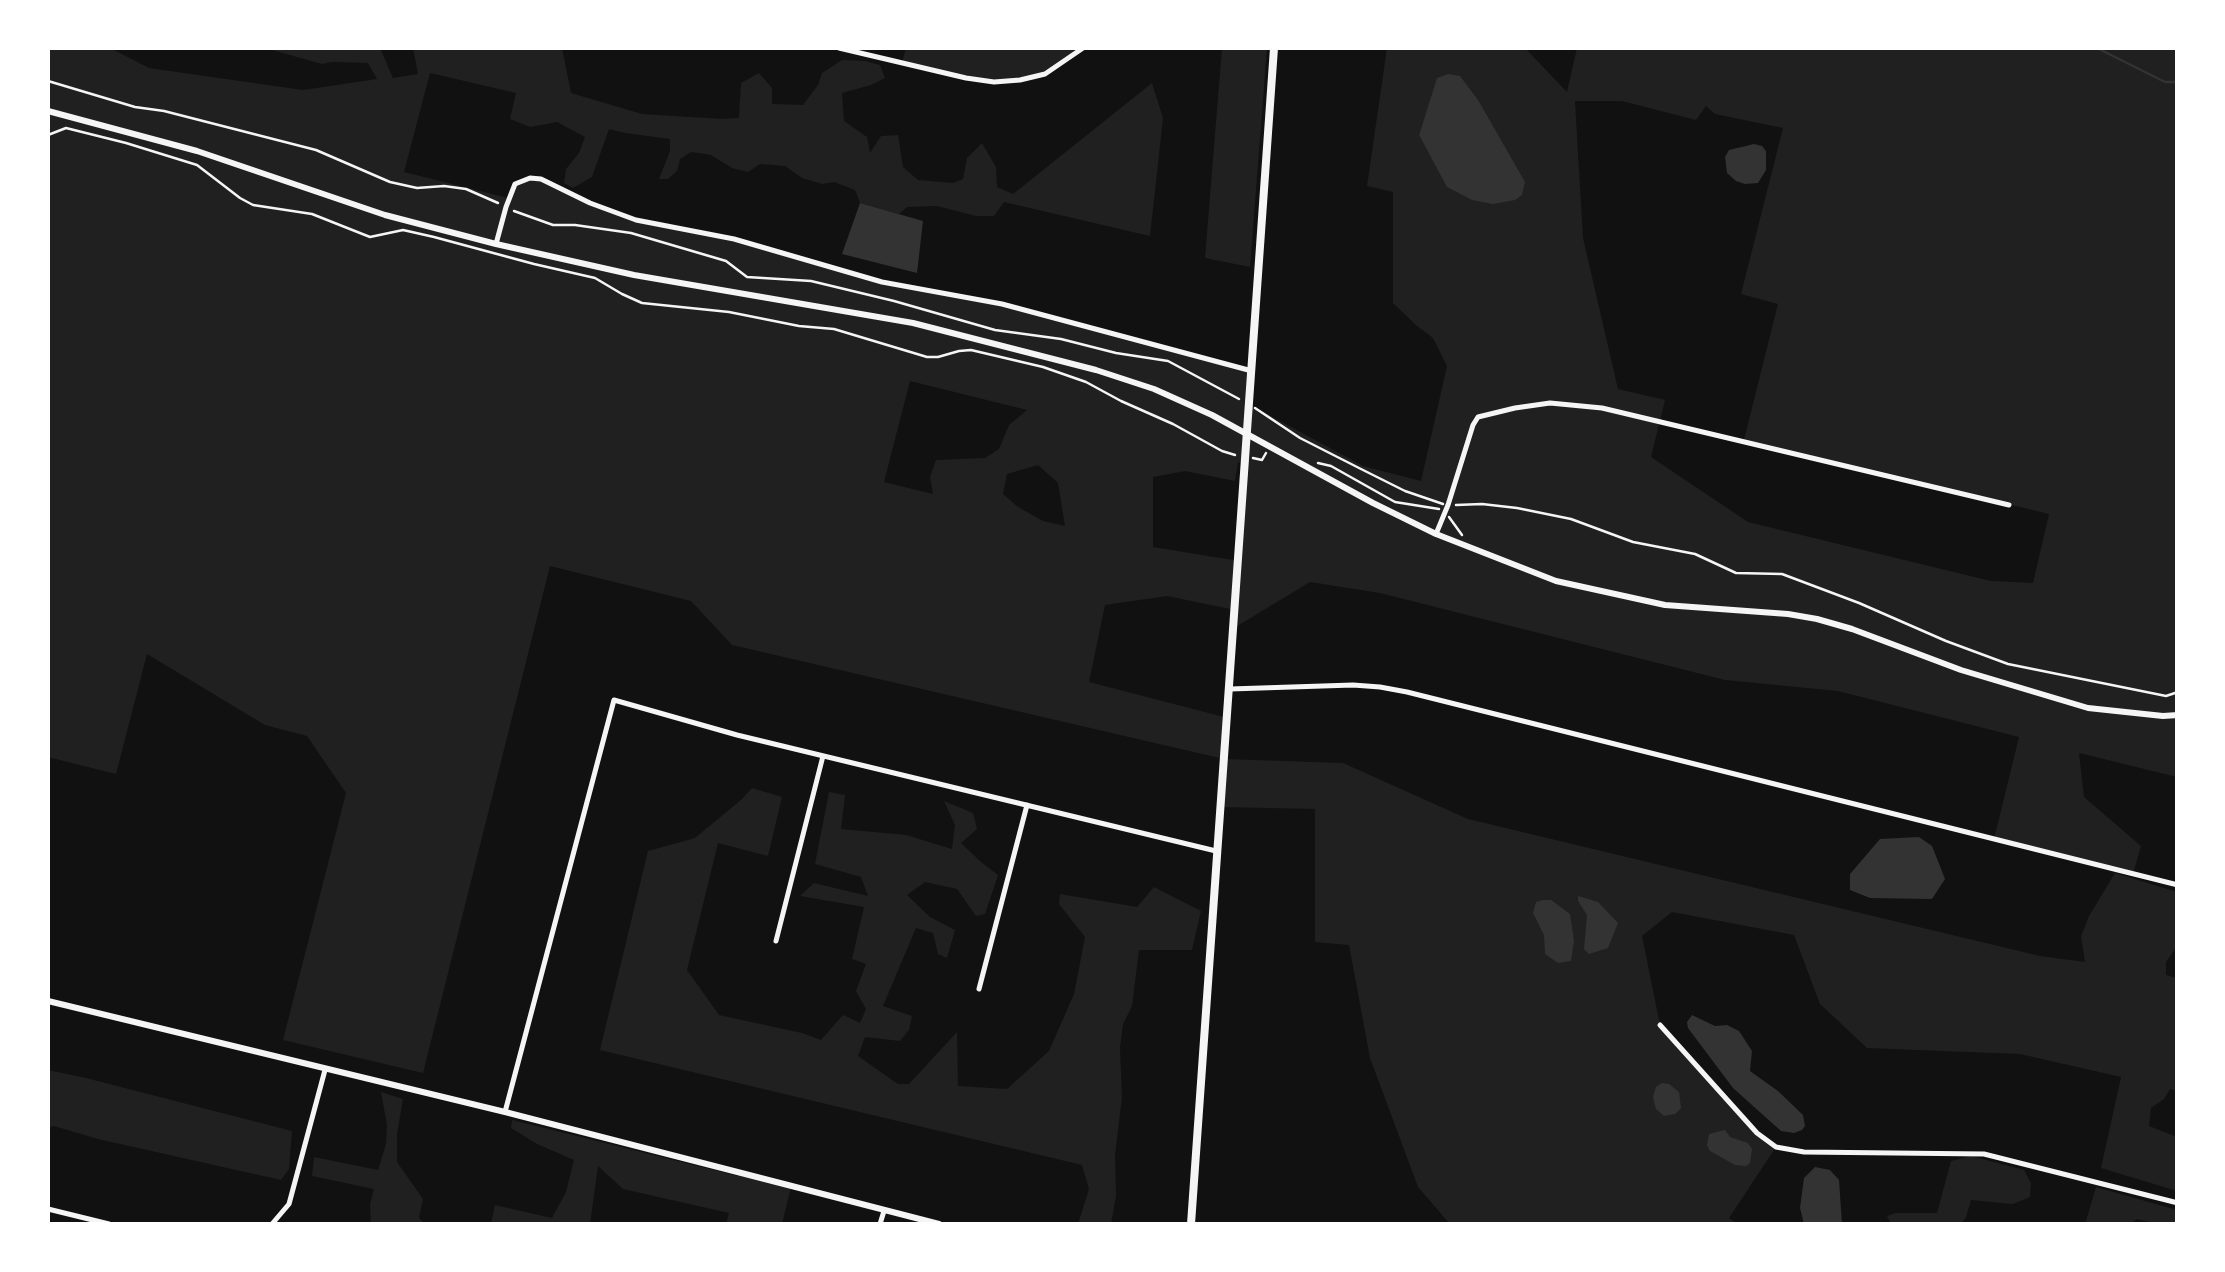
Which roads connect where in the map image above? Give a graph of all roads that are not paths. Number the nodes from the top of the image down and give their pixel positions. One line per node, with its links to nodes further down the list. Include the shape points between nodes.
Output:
1 (839, 48): 2 (street, via 994,82 1045,74)
2 (1083, 48)
3 (1274, 48): 6 (main road)
4 (48, 112): 5 (street)
5 (496, 244): 6 (street, via 515,184 541,178 636,220 760,246 882,282 1002,304); 7 (street, via 1042,354 1154,389)
6 (1252, 371): 7 (main road)
7 (1248, 435): 9 (street); 10 (main road)
8 (2009, 505): 9 (street, via 1602,408 1550,403 1478,417)
9 (1436, 534): 11 (street, via 1579,587 1678,607 1817,619 2088,708)
10 (1230, 689): 14 (main road); 15 (street, via 1380,686)
11 (2178, 715)
12 (823, 756): 13 (street); 16 (street); 21 (street, via 614,700)
13 (1027, 805): 14 (street); 17 (street)
14 (1218, 851): 29 (main road)
15 (2178, 885)
16 (776, 941)
17 (979, 989)
18 (48, 1001): 20 (street)
19 (1660, 1025): 22 (street, via 1776,1147 1984,1154)
20 (326, 1070): 21 (street); 26 (street, via 289,1204)
21 (504, 1112): 24 (street)
22 (2178, 1203)
23 (48, 1210): 25 (street)
24 (884, 1211): 27 (street); 28 (street)
25 (109, 1224)
26 (272, 1224)
27 (880, 1224)
28 (938, 1224)
29 (1191, 1224)

